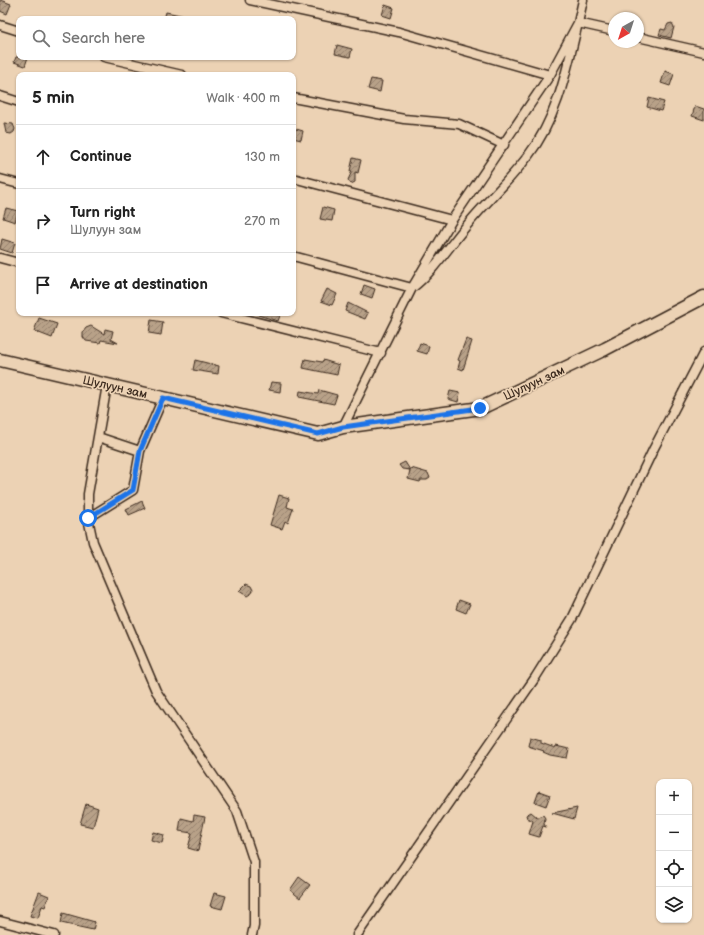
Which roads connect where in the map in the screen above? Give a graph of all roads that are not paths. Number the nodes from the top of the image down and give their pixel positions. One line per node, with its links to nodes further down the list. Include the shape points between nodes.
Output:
1 (250, 0): 11 (street, via 400,32)
2 (583, 0): 3 (street)
3 (578, 23): 6 (street); 11 (street); 23 (street, via 565,80 540,137 529,155 463,230 433,269)
4 (0, 25): 5 (street)
5 (16, 30)
6 (608, 30)
7 (644, 38): 8 (street)
8 (704, 52)
9 (117, 60): 10 (street)
10 (169, 72)
11 (550, 75): 15 (street)
12 (0, 96): 14 (street)
13 (296, 99): 15 (street, via 404,118 459,124)
14 (16, 101)
15 (504, 145): 19 (street)
16 (0, 179): 18 (street)
17 (296, 179): 19 (street)
18 (16, 183)
19 (452, 220): 23 (street)
20 (296, 257): 23 (street)
21 (0, 258): 22 (street)
22 (16, 262)
23 (412, 288): 26 (street)
24 (704, 297): 31 (street, Шулуун зам, via 605,349 480,408)
25 (233, 316): 26 (street)
26 (380, 352): 31 (street)
27 (704, 352): 38 (street, via 654,448 572,619 535,678)
28 (0, 360): 29 (street, Шулуун зам)
29 (107, 385): 30 (street, Шулуун зам); 32 (street)
30 (163, 398): 31 (street, Шулуун зам, via 318,434); 33 (street)
31 (343, 427)
32 (98, 437): 33 (street); 34 (street, via 88,494)
33 (140, 451): 34 (street, via 133,490)
34 (88, 518): 37 (street, via 93,542 156,691 237,811 254,862)
35 (0, 921): 36 (street)
36 (54, 935)
37 (252, 935)
38 (357, 935)

